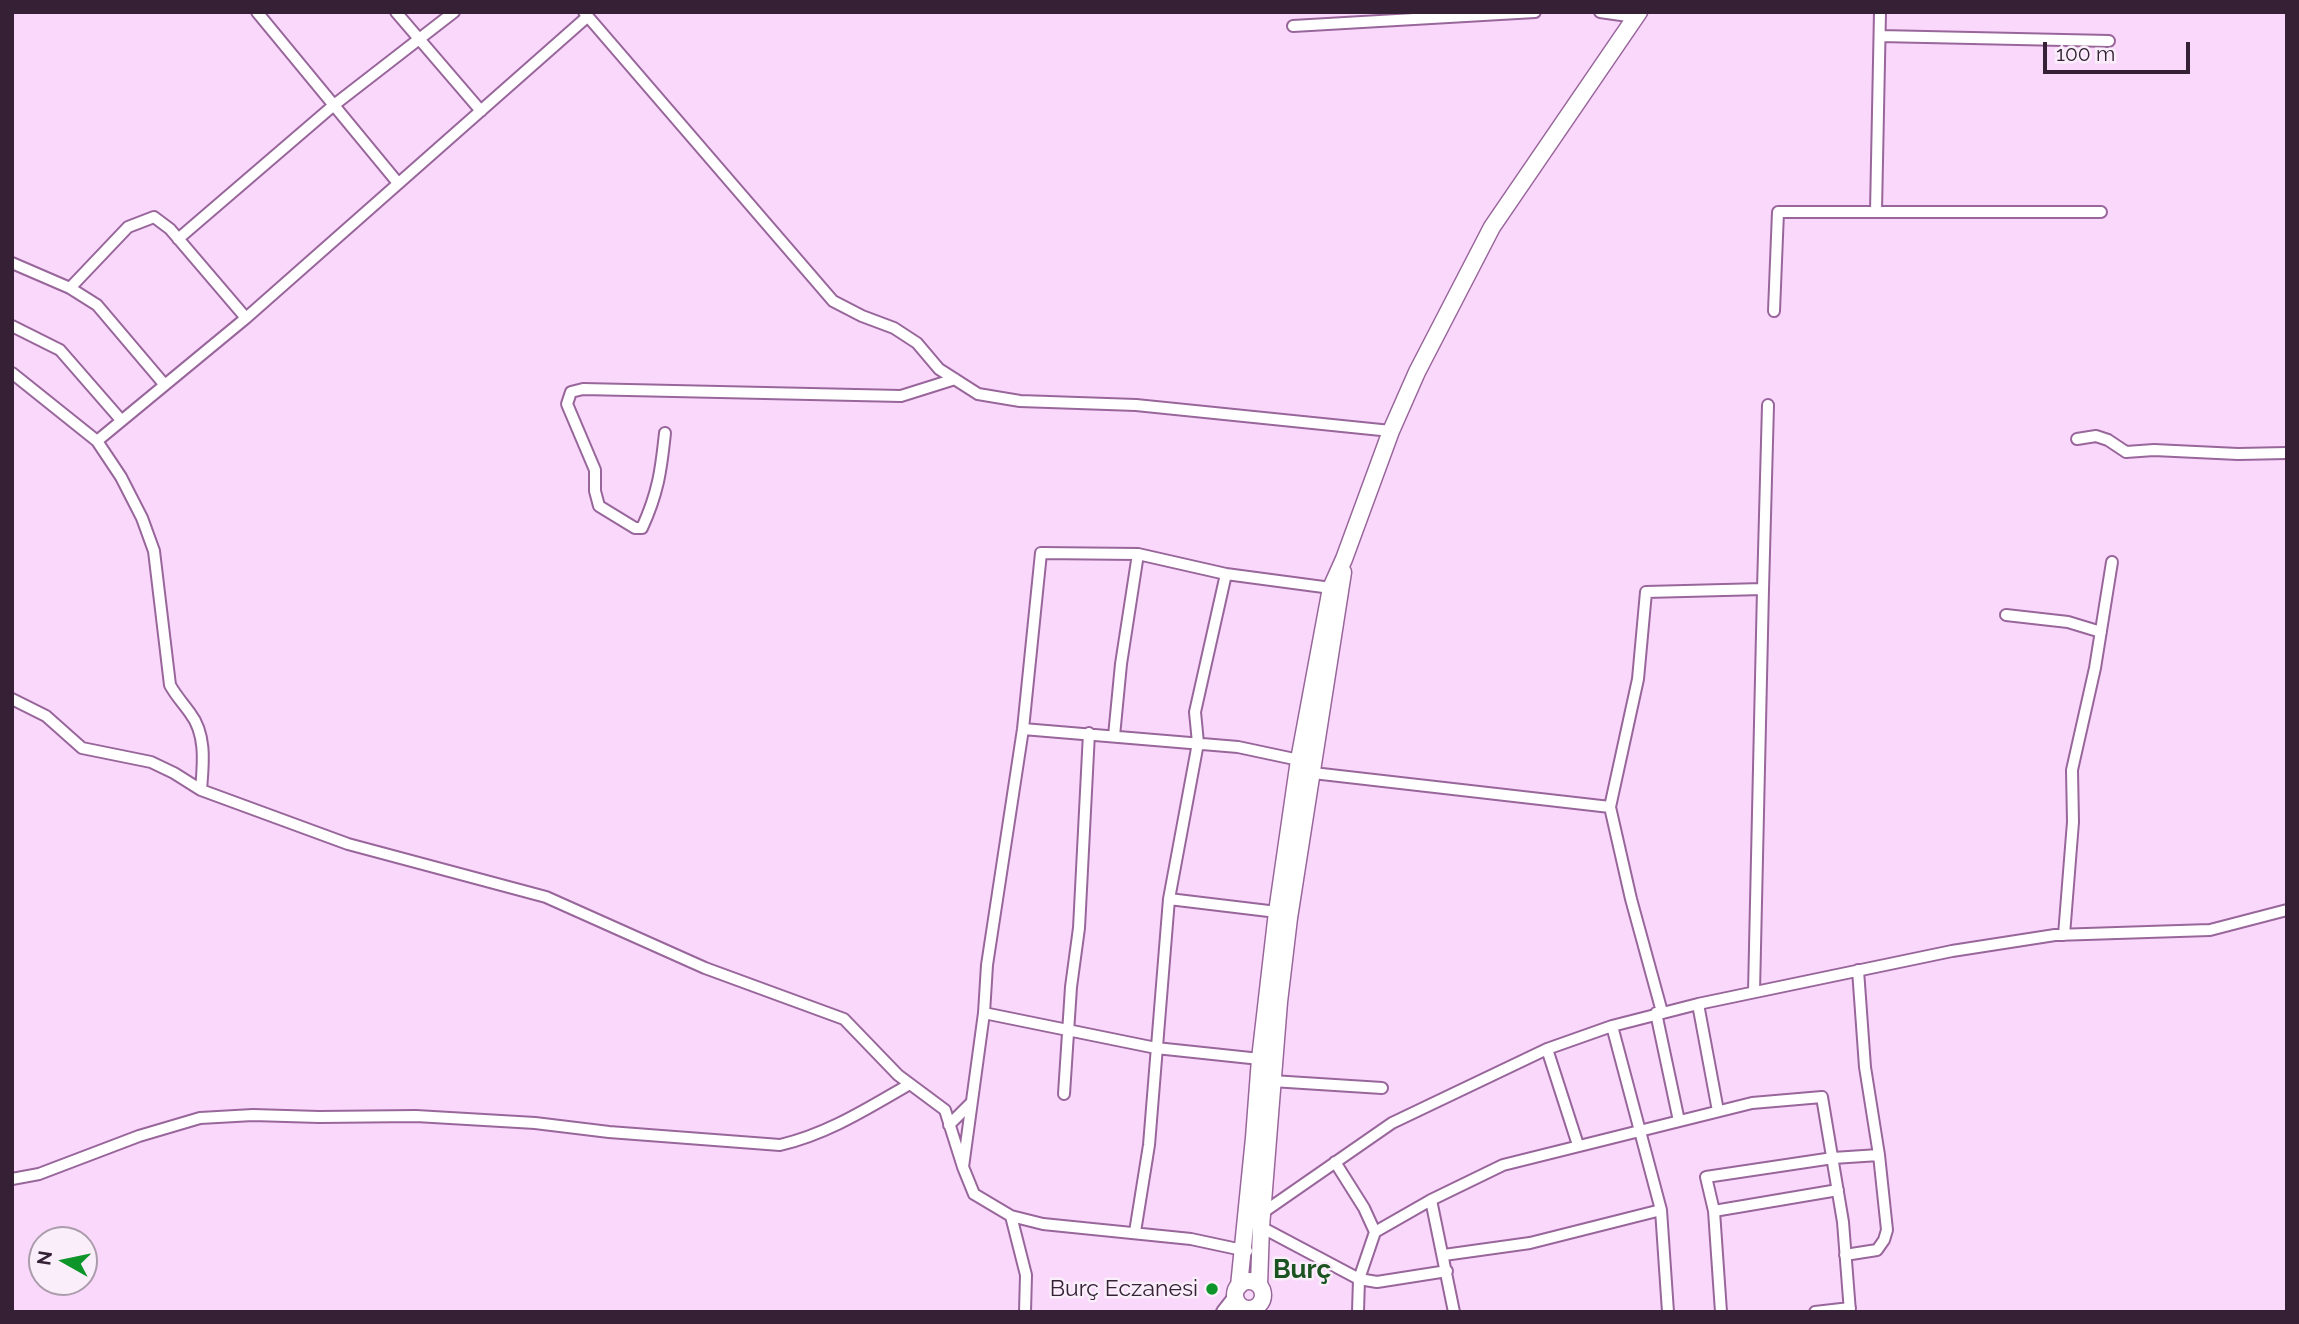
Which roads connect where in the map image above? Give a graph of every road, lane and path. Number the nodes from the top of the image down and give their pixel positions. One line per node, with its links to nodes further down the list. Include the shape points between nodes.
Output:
1 (257, 12): 14 (street)
2 (396, 12): 12 (street)
3 (454, 12): 12 (street)
4 (1535, 12): 7 (street)
5 (1600, 12): 9 (street)
6 (1880, 12): 11 (street)
7 (1508, 13): 10 (street)
8 (586, 14): 15 (street); 26 (street, via 833,301 894,328)
9 (1637, 15): 30 (main road, via 1492,227)
10 (1293, 26)
11 (1880, 36): 13 (street); 17 (street)
12 (419, 39): 14 (street); 15 (street)
13 (2109, 41)
14 (334, 105): 16 (street); 19 (street)
15 (481, 111): 16 (street)
16 (398, 183): 23 (street)
17 (1876, 211): 18 (street); 22 (street, via 1778,212)
18 (2101, 212)
19 (178, 239): 21 (street, via 155,217 128,227); 23 (street)
20 (12, 263): 21 (street)
21 (70, 288): 27 (street, via 97,305)
22 (1774, 311)
23 (246, 318): 27 (street)
24 (12, 326): 29 (street, via 60,350)
25 (12, 373): 33 (street)
26 (955, 379): 30 (street, via 978,394 1020,401 1136,405); 31 (street, via 901,396 571,392 567,404 595,470 599,506 635,528 642,528 655,501)
27 (164, 384): 29 (street)
28 (1768, 405): 40 (street)
29 (121, 420): 33 (street)
30 (1391, 431): 36 (main road)
31 (665, 433)
32 (2077, 439): 34 (street, via 2096,436 2126,452)
33 (97, 442): 50 (street, via 121,477 154,551 170,685 199,731 204,757)
34 (2287, 453)
35 (1138, 554): 38 (street); 44 (street, via 1041,553); 46 (street)
36 (1344, 559): 39 (main road); 49 (main road)
37 (2112, 562): 42 (street)
38 (1226, 574): 39 (street); 47 (street, via 1195,712)
39 (1331, 588): 48 (main road)
40 (1763, 589): 51 (street, via 1646,592 1638,679); 57 (street)
41 (2006, 615): 42 (street, via 2068,622)
42 (2101, 632): 55 (street, via 2072,770 2073,822)
43 (12, 699): 50 (street, via 46,716 82,748 151,762)
44 (1023, 729): 45 (street); 60 (street, via 987,965)
45 (1089, 733): 46 (street); 62 (street, via 1079,928)
46 (1114, 736): 47 (street)
47 (1198, 743): 48 (street); 52 (street)
48 (1299, 760): 49 (main road)
49 (1306, 782): 51 (street); 54 (main road); 66 (main road)
50 (201, 790): 67 (street, via 348,844 546,897 705,968 844,1018)
51 (1611, 807): 59 (street)
52 (1169, 899): 54 (street); 63 (street)
53 (2287, 910): 55 (street, via 2210,930)
54 (1277, 912): 65 (main road)
55 (2064, 935): 56 (street)
56 (1858, 970): 57 (street); 76 (street, via 1868,1092)
57 (1754, 992): 58 (street)
58 (1698, 1004): 59 (street); 71 (street)
59 (1659, 1012): 61 (street); 72 (street)
60 (984, 1013): 62 (street); 70 (street)
61 (1612, 1026): 64 (street); 74 (street)
62 (1068, 1030): 63 (street); 69 (street)
63 (1156, 1048): 65 (street); 87 (street, via 1149,1145)
64 (1547, 1049): 75 (street); 78 (street, via 1392,1123)
65 (1260, 1059): 86 (main road)
66 (1272, 1081): 68 (street); 86 (main road)
67 (910, 1084): 73 (street, via 945,1110); 80 (street, via 839,1125 780,1145 429,1116 253,1115 200,1118 39,1174)
68 (1382, 1088)
69 (1064, 1094)
70 (970, 1104): 73 (street); 79 (street)
71 (1718, 1111): 72 (street); 77 (street, via 1822,1097)
72 (1679, 1121): 74 (street)
73 (949, 1125): 79 (street)
74 (1639, 1131): 75 (street); 83 (street)
75 (1578, 1144): 82 (street, via 1503,1165)
76 (1879, 1156): 77 (street); 92 (street, via 1884,1240 1877,1250)
77 (1833, 1158): 81 (street); 84 (street, via 1706,1177)
78 (1335, 1162): 86 (street); 88 (street)
79 (963, 1167): 85 (street, via 974,1194)
80 (12, 1179)
81 (1838, 1190): 84 (street); 92 (street)
82 (1431, 1200): 88 (street); 91 (street)
83 (1661, 1210): 91 (street, via 1530,1243); 101 (street)
84 (1714, 1211): 102 (street)
85 (1011, 1216): 87 (street, via 1043,1224); 97 (street, via 1026,1275)
86 (1256, 1222): 89 (main road); 90 (main road); 94 (street)
87 (1135, 1232): 89 (street)
88 (1375, 1232): 94 (street)
89 (1242, 1250): 90 (street); 95 (main road)
90 (1261, 1252): 95 (main road, via 1258,1285 1263,1292)
91 (1444, 1255): 93 (street)
92 (1845, 1255): 96 (street)
93 (1447, 1271): 94 (street, via 1377,1282); 100 (street)
94 (1359, 1279): 99 (street)
95 (1248, 1304): 98 (street)
96 (1850, 1310): 103 (street)
97 (1025, 1312)
98 (1224, 1312)
99 (1358, 1312)
100 (1454, 1312)
101 (1668, 1312)
102 (1721, 1312)
103 (1815, 1312)

